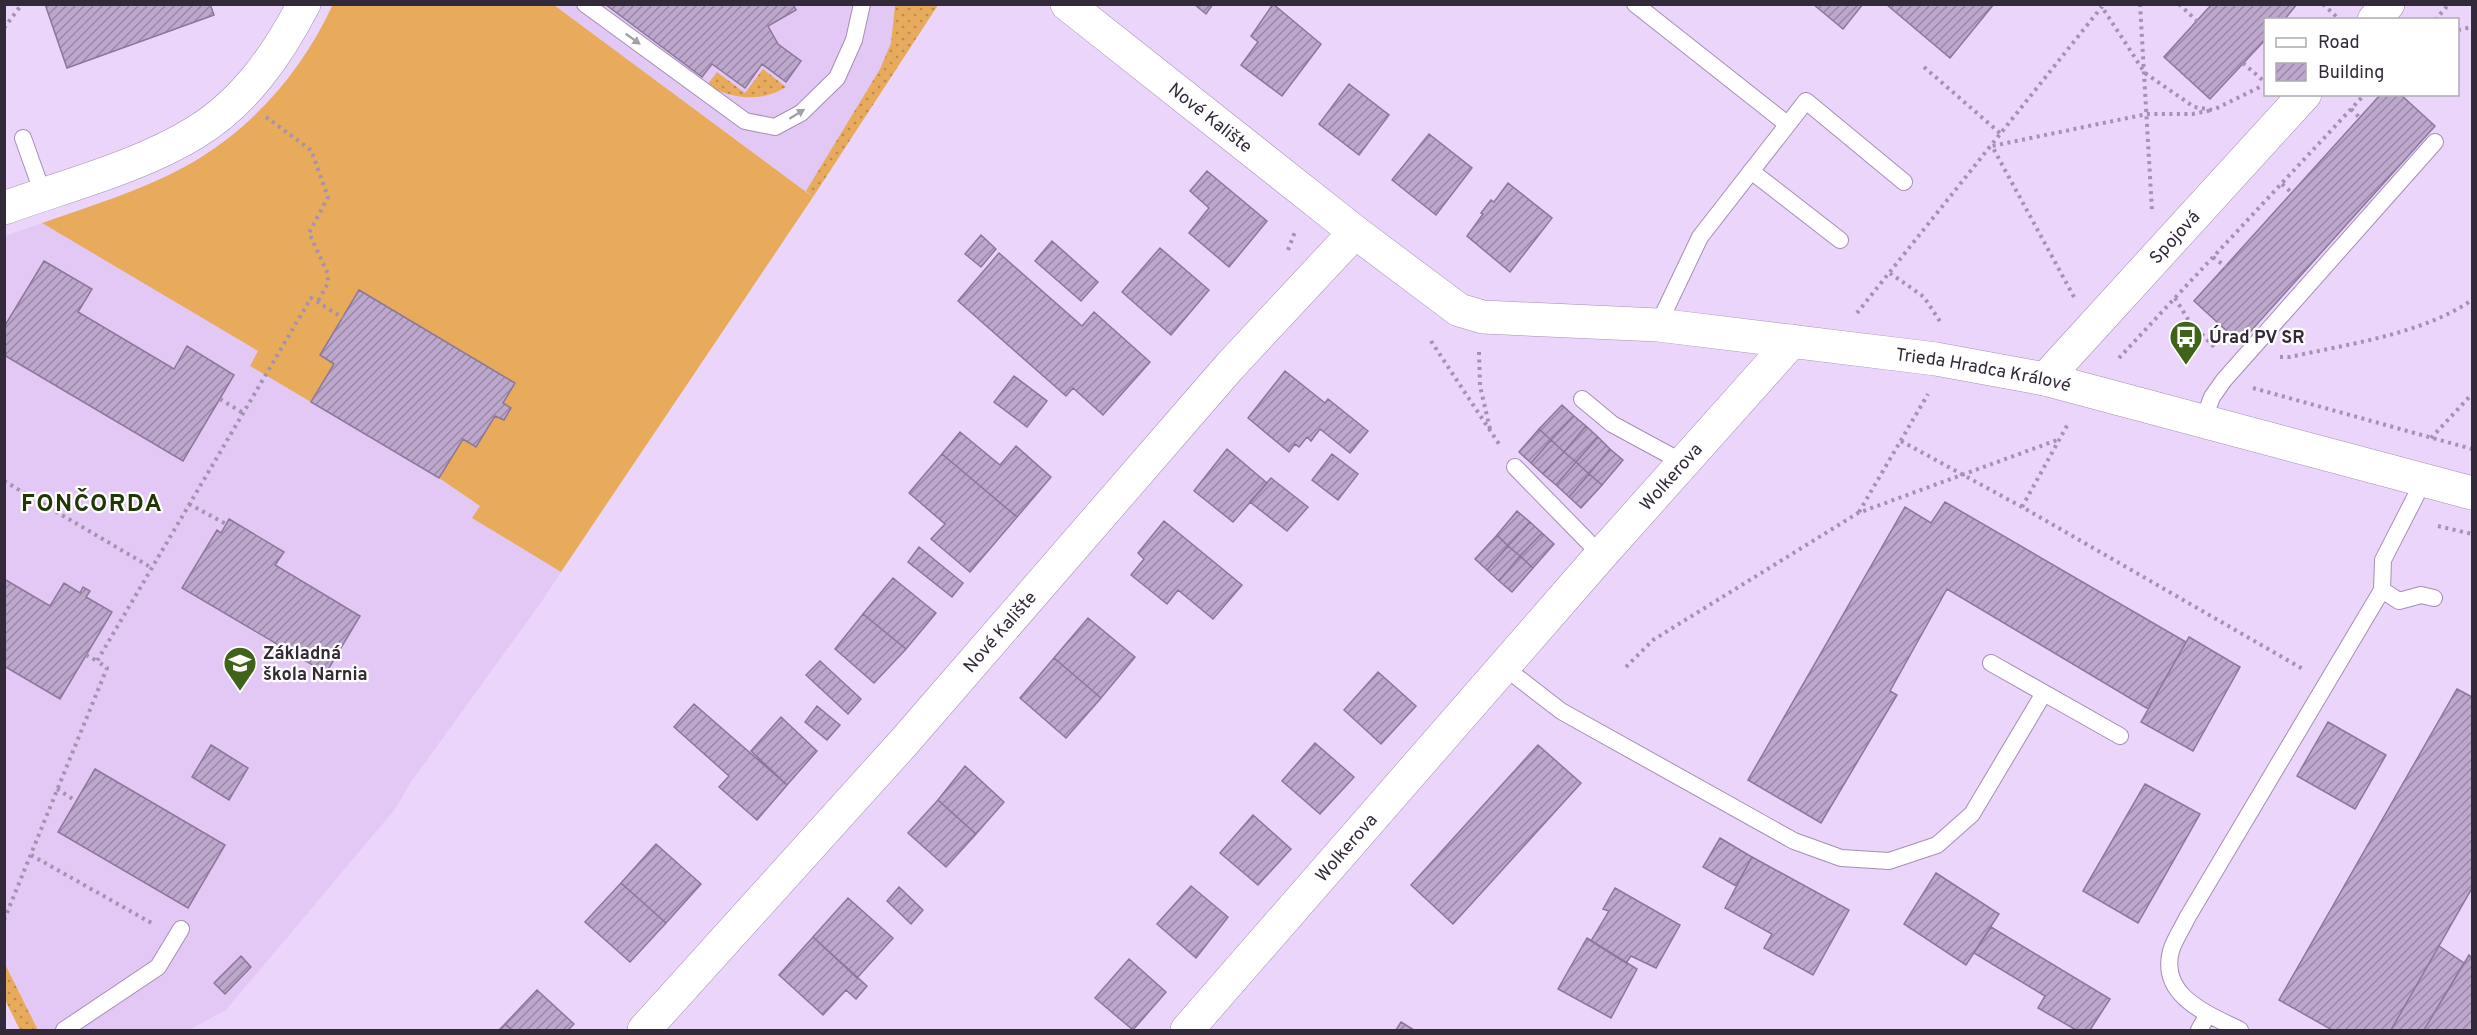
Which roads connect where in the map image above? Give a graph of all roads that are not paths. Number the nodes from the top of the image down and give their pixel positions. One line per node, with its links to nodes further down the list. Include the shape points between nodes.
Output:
1 (304, 4): 14 (street, via 269,63 240,97 197,132 170,147)
2 (585, 4): 3 (lane, one-way to 3, via 745,121 775,127 801,113 837,78 854,40)
3 (862, 4)
4 (1066, 4): 16 (street, Nové Kalište)
5 (1635, 4): 9 (lane)
6 (2388, 4): 7 (street)
7 (2376, 18)
8 (2303, 96): 21 (street, Spojová)
9 (1787, 124): 12 (lane); 13 (lane, via 1806,100)
10 (23, 138): 14 (lane)
11 (2435, 142): 23 (lane, via 2229,374 2212,397)
12 (1750, 171): 17 (lane); 18 (lane, via 1700,237)
13 (1905, 182)
14 (43, 194): 15 (street)
15 (4, 208)
16 (1355, 232): 19 (street, Nové Kalište, via 1460,310); 38 (street, Nové Kalište, via 1230,366 905,741)
17 (1840, 240)
18 (1659, 325): 19 (street, Trieda Hradca Králové); 20 (street, Trieda Hradca Králové)
19 (1481, 333)
20 (1792, 341): 21 (street, Trieda Hradca Králové, via 1936,359); 24 (street, Wolkerova)
21 (2045, 379): 23 (street, Trieda Hradca Králové)
22 (1582, 399): 24 (lane, via 1612,424)
23 (2204, 421): 26 (street, Trieda Hradca Králové)
24 (1684, 463): 28 (street, Wolkerova)
25 (1515, 467): 28 (lane)
26 (2424, 480): 27 (street, Trieda Hradca Králové); 29 (lane, via 2383,560)
27 (2472, 493)
28 (1601, 555): 32 (street, Wolkerova)
29 (2382, 591): 30 (lane, via 2399,601 2421,595); 36 (lane, via 2187,918 2171,952 2170,979 2181,995)
30 (2434, 598)
31 (1991, 663): 33 (lane)
32 (1504, 667): 33 (lane, via 1561,711 1794,841 1842,858 1889,861 1937,845 1972,814); 39 (street, Wolkerova)
33 (2044, 693): 34 (lane)
34 (2120, 736)
35 (178, 933): 37 (lane, via 158,967)
36 (2208, 1014): 40 (lane); 41 (lane)
37 (64, 1030)
38 (644, 1030)
39 (1187, 1030)
40 (2199, 1030)
41 (2240, 1030)

